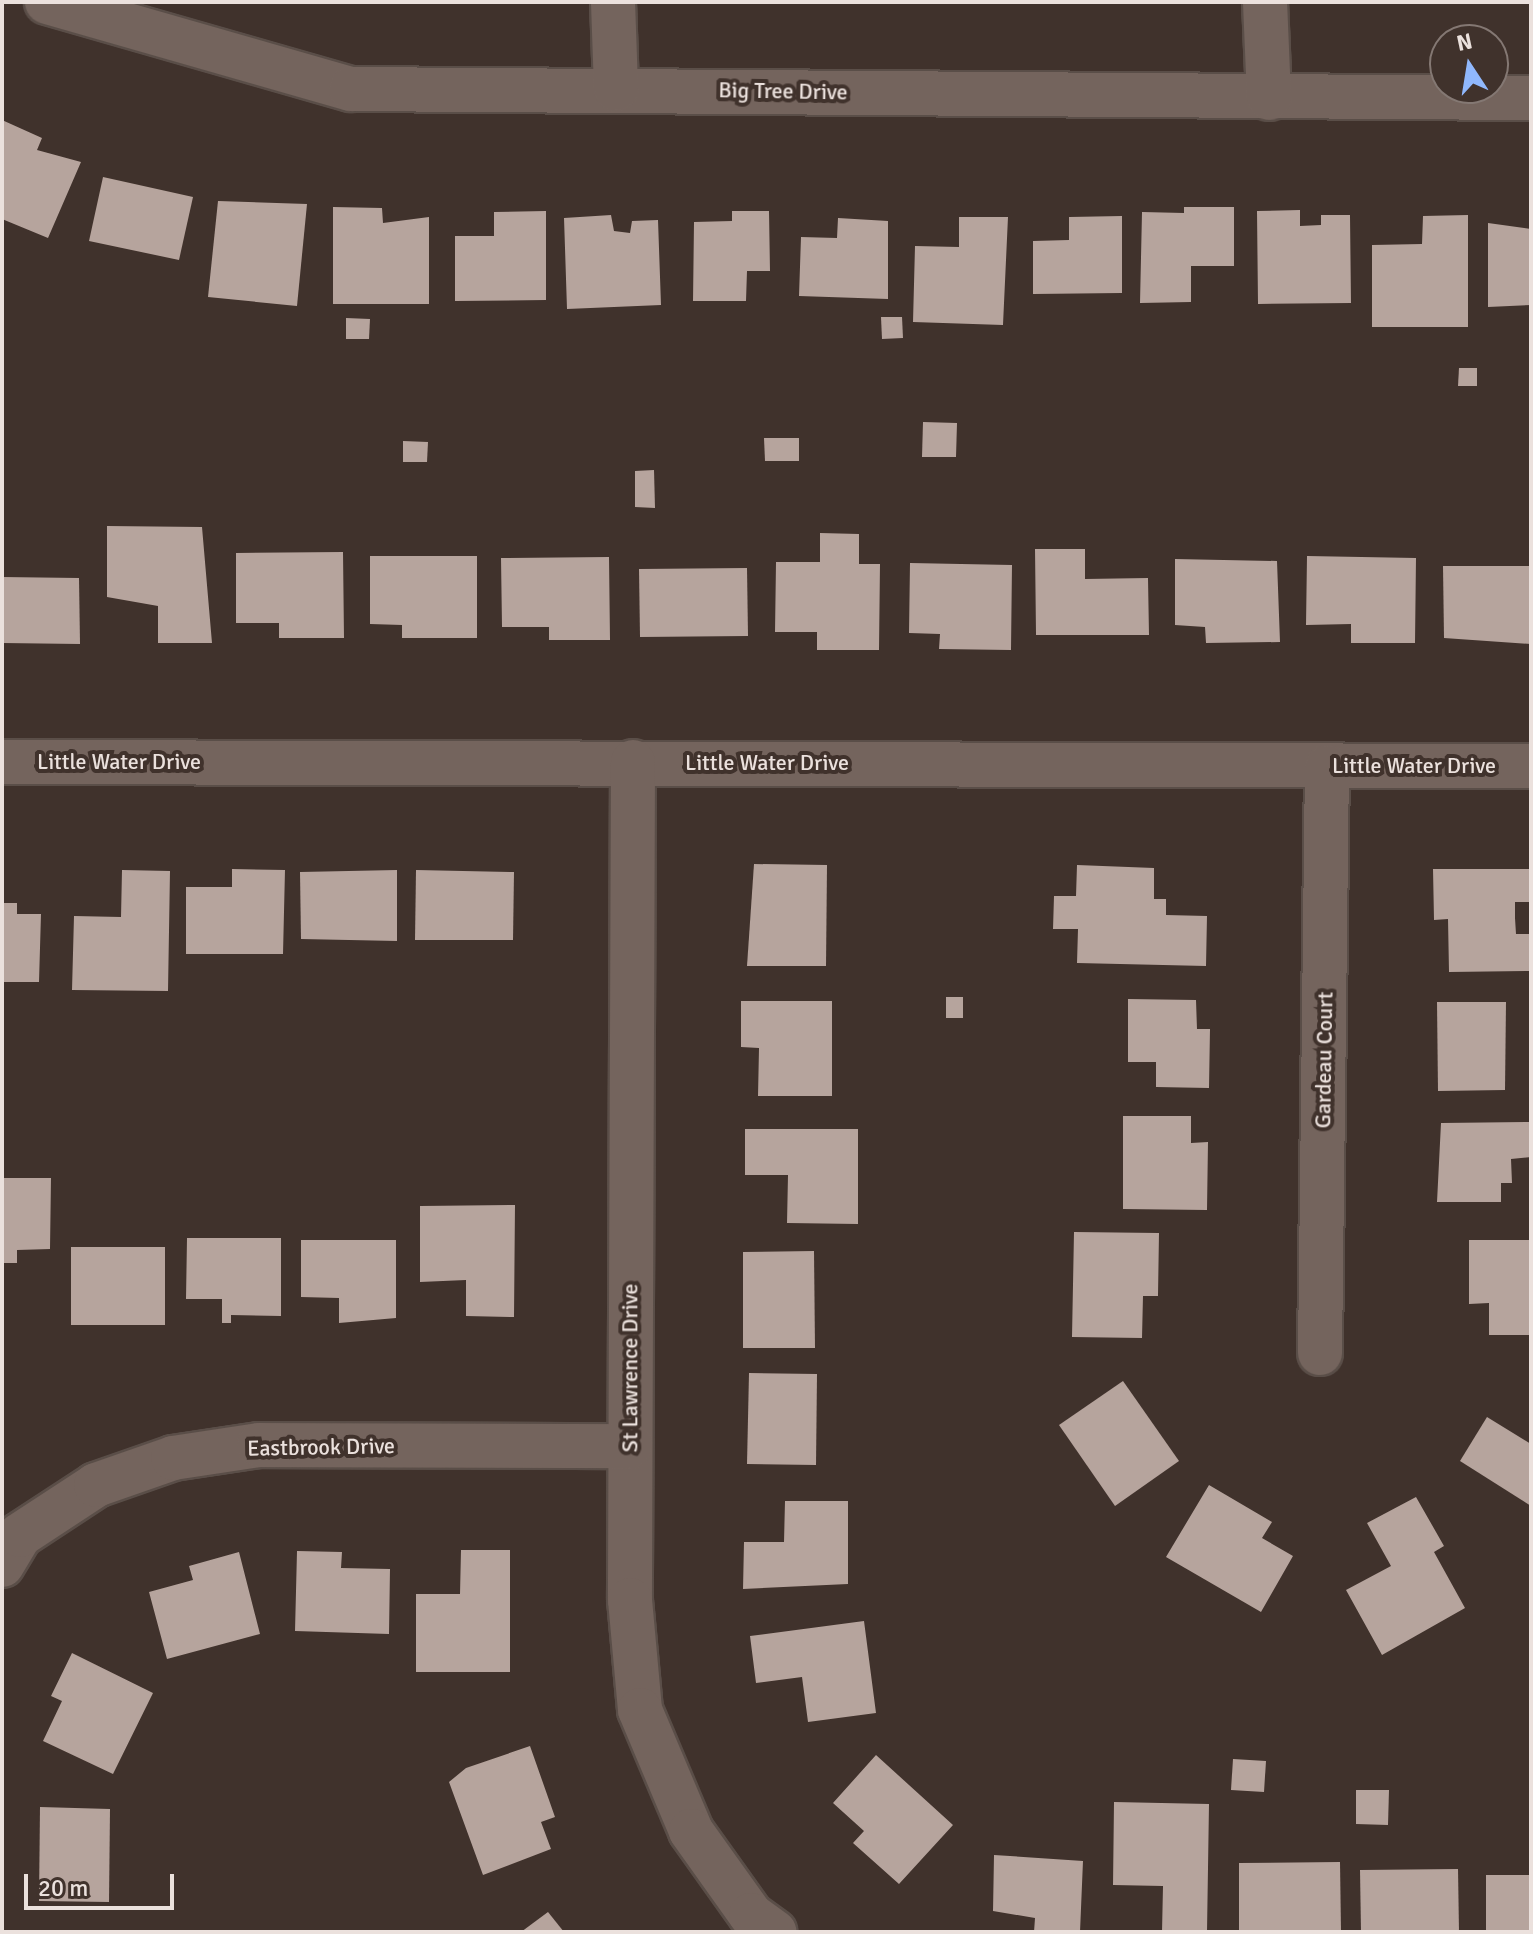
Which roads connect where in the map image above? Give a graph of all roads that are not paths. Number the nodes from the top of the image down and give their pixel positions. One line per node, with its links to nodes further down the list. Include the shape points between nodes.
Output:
1 (47, 2): 4 (street, Big Tree Drive, via 351,89)
2 (613, 2): 4 (street)
3 (1265, 2): 5 (street)
4 (616, 89): 5 (street, Big Tree Drive)
5 (1269, 98): 6 (street, Big Tree Drive)
6 (1531, 98)
7 (2, 762): 8 (street, Little Water Drive)
8 (633, 762): 10 (street, Little Water Drive); 12 (street, St Lawrence Drive)
9 (1531, 766): 10 (street, Little Water Drive)
10 (1327, 767): 11 (street, Gardeau Court)
11 (1320, 1353)
12 (630, 1446): 13 (street, Eastbrook Drive, via 259,1445 173,1458 96,1485); 14 (street, St Lawrence Drive, via 630,1600 640,1710 691,1831 751,1915)
13 (8, 1539)
14 (774, 1932)

